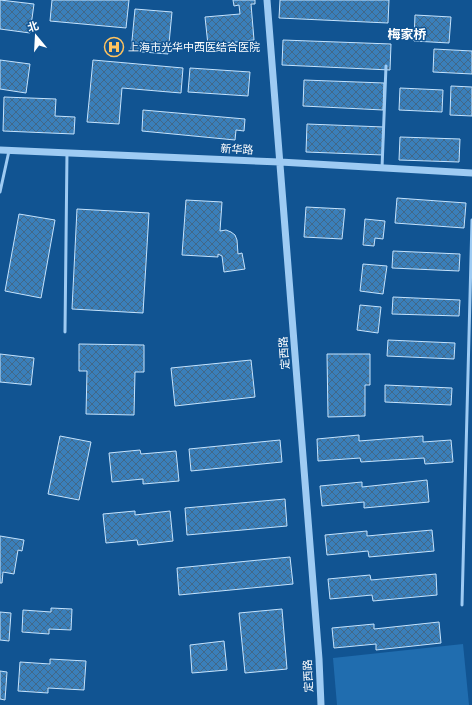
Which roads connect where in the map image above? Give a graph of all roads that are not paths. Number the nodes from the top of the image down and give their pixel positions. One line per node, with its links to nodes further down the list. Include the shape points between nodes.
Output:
1 (267, 0): 6 (street, 定西路)
2 (386, 66): 7 (lane)
3 (0, 150): 4 (street, 新华路)
4 (9, 150): 5 (street, 新华路); 9 (lane)
5 (67, 152): 6 (street, 新华路); 11 (lane)
6 (280, 162): 7 (street, 新华路); 13 (street, 定西路)
7 (382, 168): 8 (street, 新华路)
8 (472, 173)
9 (0, 192)
10 (472, 220): 12 (lane)
11 (65, 332)
12 (462, 605)
13 (321, 705)

